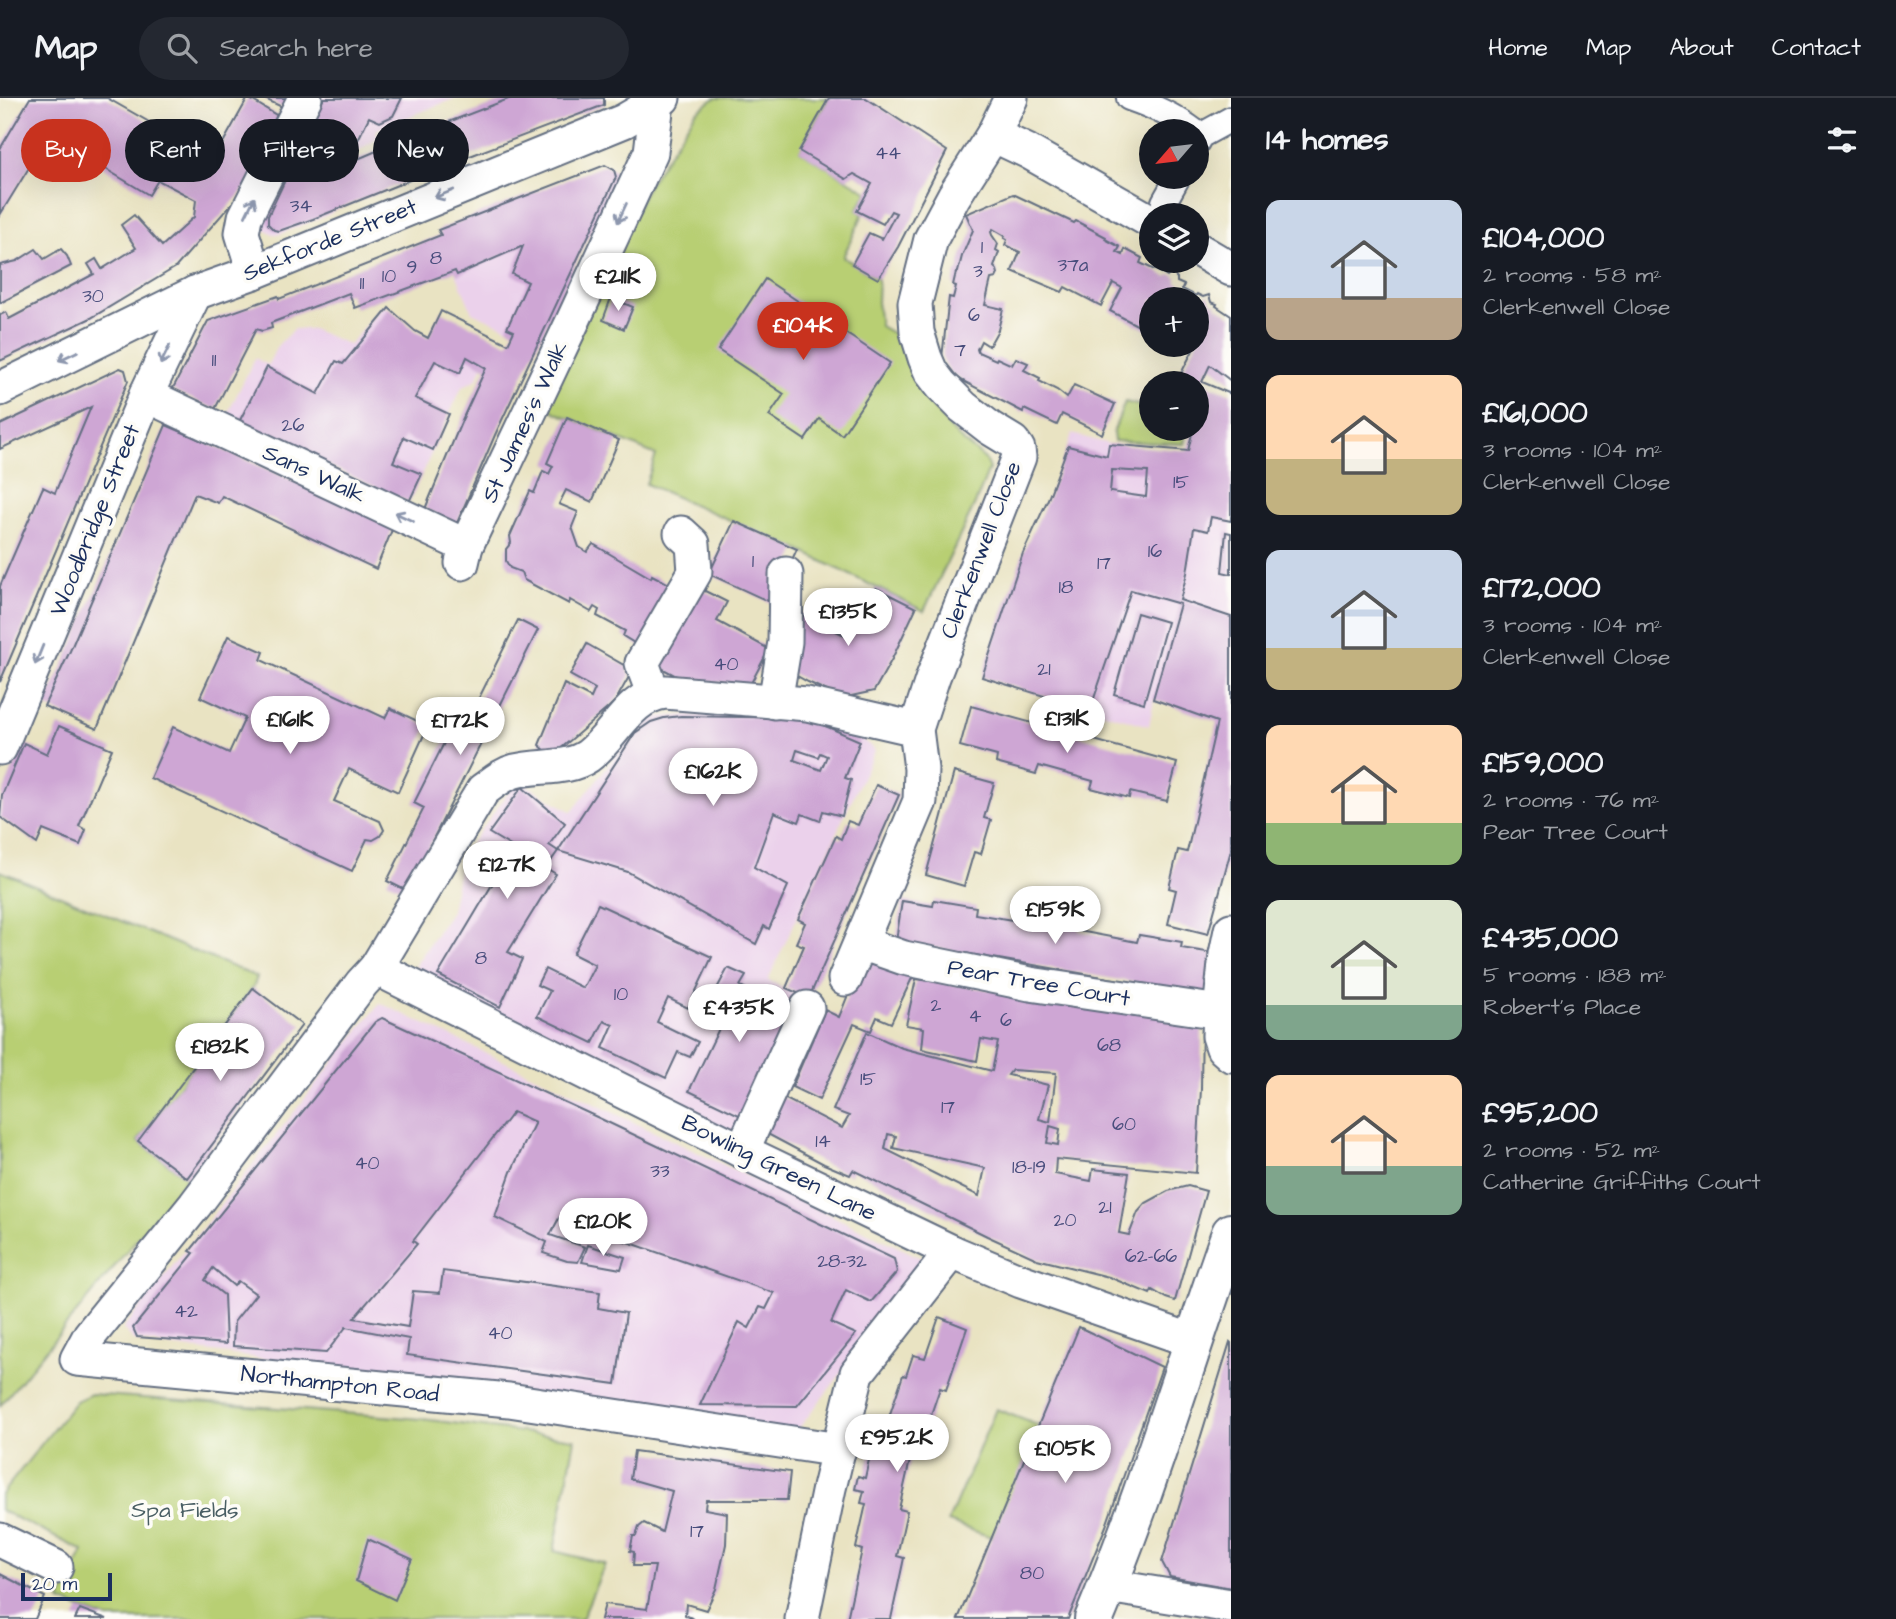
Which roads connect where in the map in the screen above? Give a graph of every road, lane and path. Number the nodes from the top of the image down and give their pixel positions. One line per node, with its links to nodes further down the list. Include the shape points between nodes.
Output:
1 (305, 98): 12 (street, one-way to 1, via 242,233 245,217)
2 (1011, 98): 8 (street, Clerkenwell Close)
3 (1129, 98): 5 (street)
4 (656, 100): 12 (street, Sekforde Street, one-way to 12, via 624,121); 17 (street, St James's Walk, one-way to 17, via 650,152)
5 (1175, 119)
6 (1231, 120): 7 (street)
7 (1209, 130)
8 (993, 135): 9 (street); 21 (street, Clerkenwell Close, via 931,239 915,303 925,358 936,379 963,407 1013,442 1018,457)
9 (1139, 203)
10 (1209, 256): 11 (street)
11 (1231, 269)
12 (254, 272): 13 (street, Sekforde Street)
13 (195, 293): 14 (street, Sekforde Street, one-way to 14); 15 (street, Woodbridge Street, one-way to 15)
14 (0, 389)
15 (146, 395): 17 (street, Sans Walk, one-way to 15); 22 (street, Woodbridge Street, one-way to 22)
16 (681, 533): 19 (street, via 693,544 695,572)
17 (464, 555)
18 (786, 574): 20 (street, via 786,642)
19 (648, 678): 20 (street, via 665,692); 25 (street, via 640,700 588,756 515,771 483,790)
20 (775, 702): 21 (street, via 807,704)
21 (916, 729): 24 (street, Clerkenwell Close, via 920,801)
22 (0, 748)
23 (1231, 930): 28 (street)
24 (861, 943): 26 (street, Clerkenwell Close); 28 (street, Pear Tree Court, via 904,958 1030,984)
25 (369, 975): 30 (street, Bowling Green Lane); 34 (street, Northampton Road, via 90,1335 77,1359 509,1401)
26 (845, 979)
27 (807, 1008): 30 (street)
28 (1220, 1012): 29 (street, via 1219,1037)
29 (1231, 1055)
30 (742, 1151): 32 (street, Bowling Green Lane)
31 (1231, 1233): 33 (main road)
32 (952, 1252): 33 (street, Bowling Green Lane); 34 (street, via 857,1373)
33 (1193, 1341): 37 (main road)
34 (839, 1450): 39 (street)
35 (0, 1540): 36 (street)
36 (56, 1567)
37 (1101, 1602): 38 (street)
38 (1231, 1606)
39 (802, 1619)

